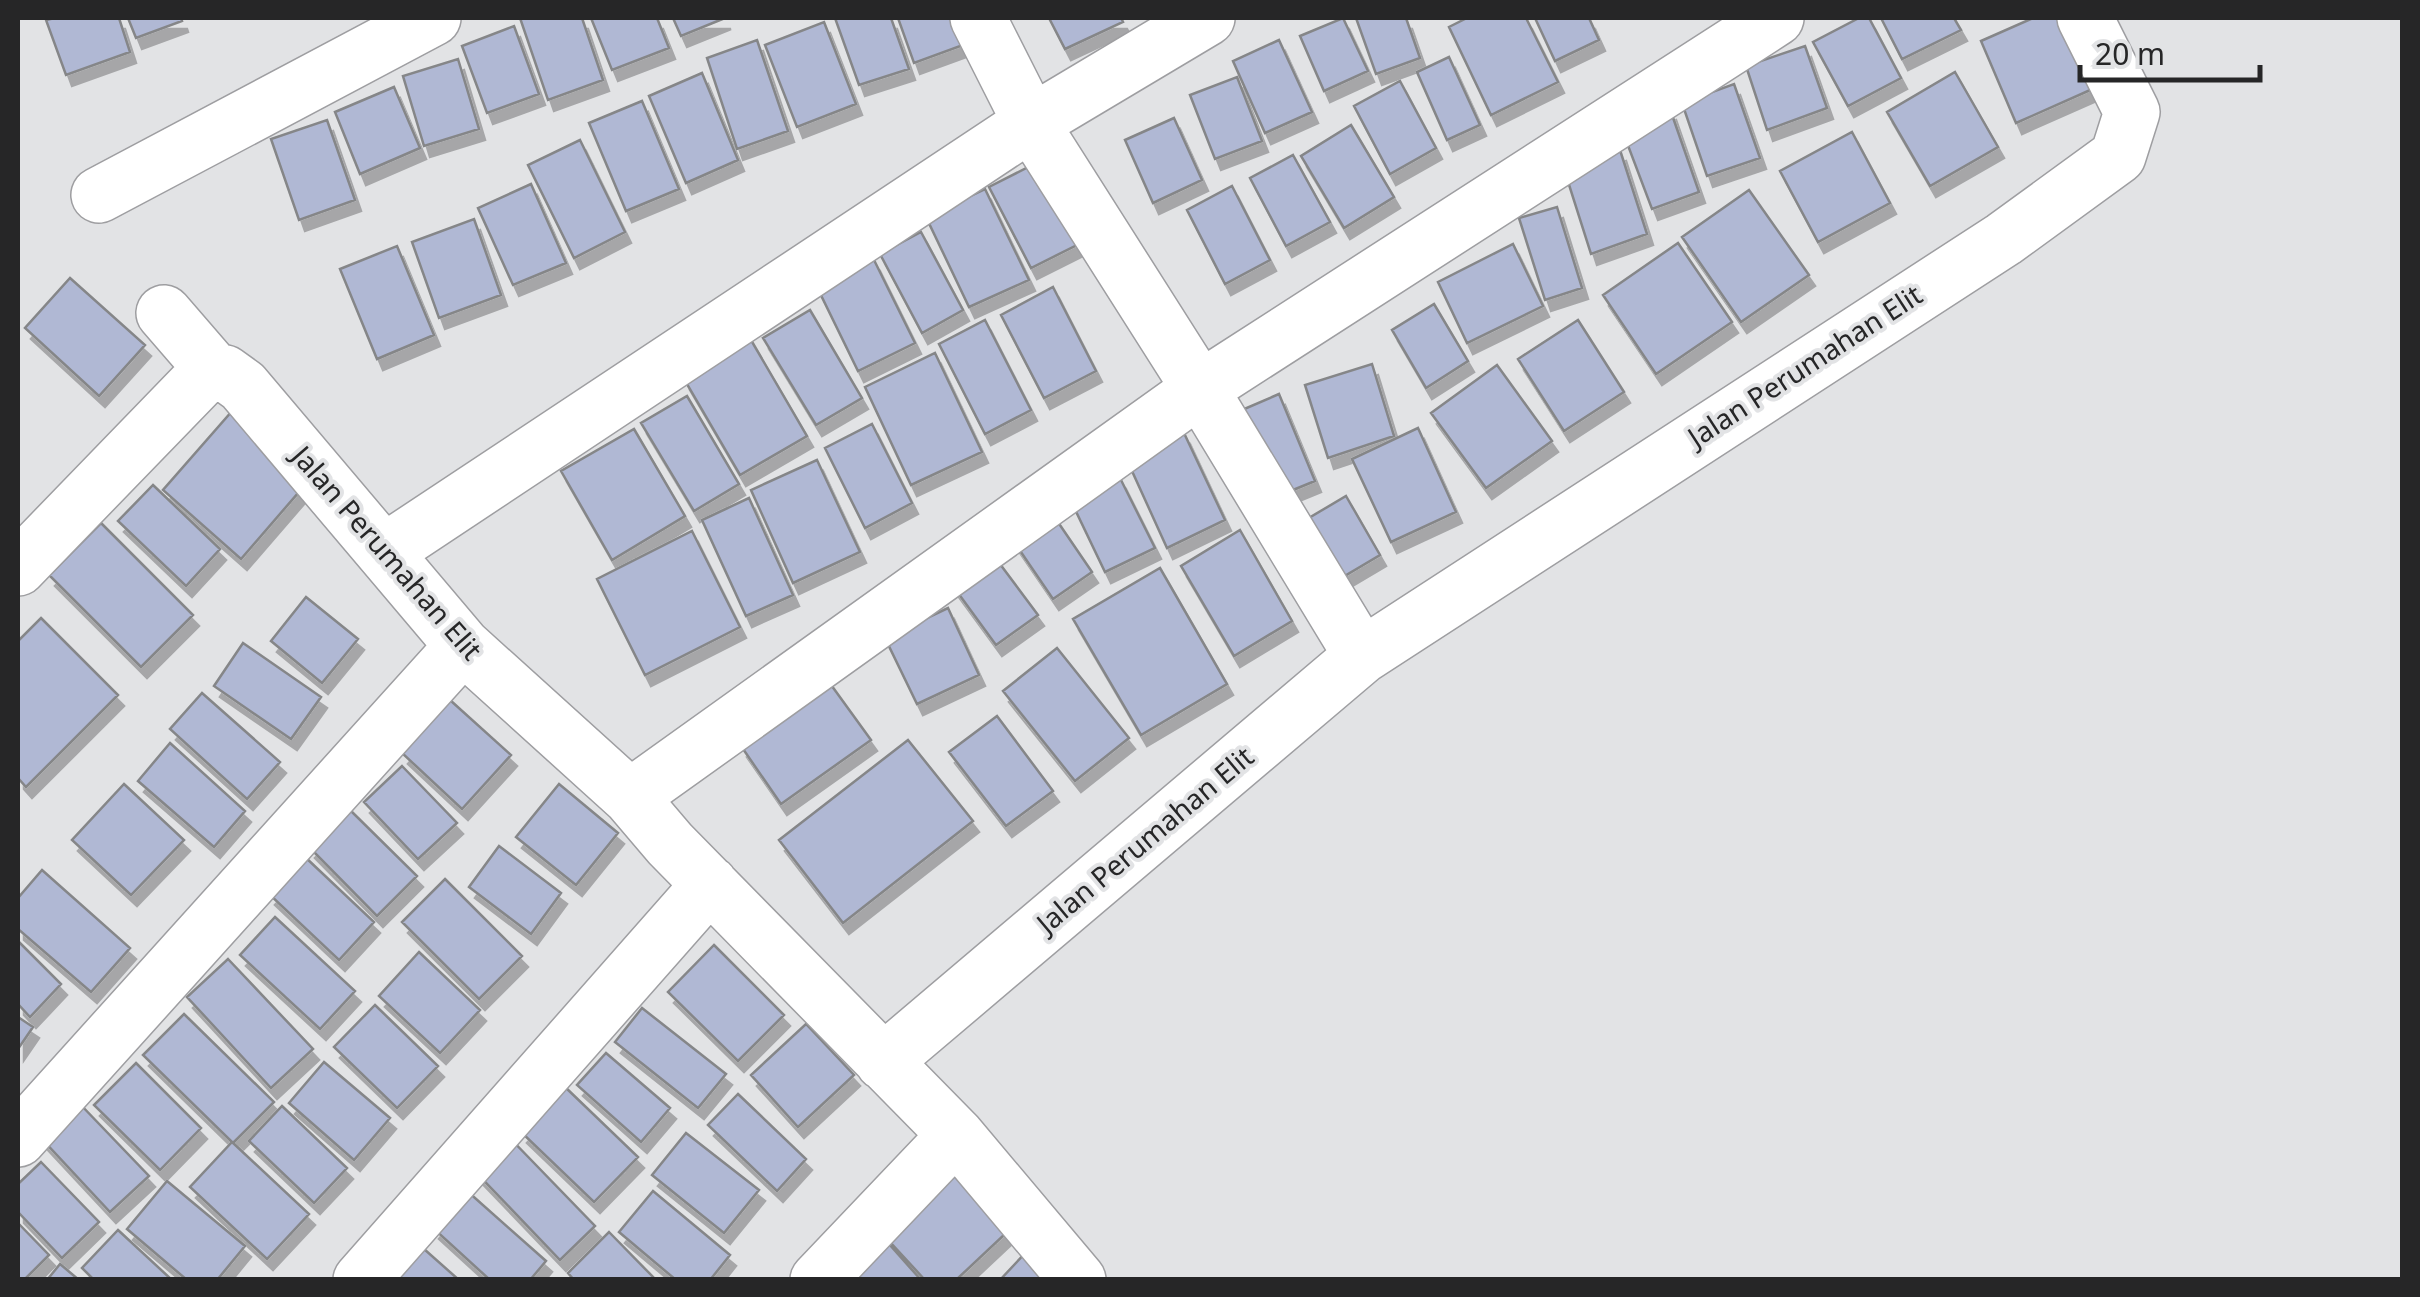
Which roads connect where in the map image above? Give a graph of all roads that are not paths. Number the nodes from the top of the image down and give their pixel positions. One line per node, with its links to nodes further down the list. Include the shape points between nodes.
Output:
1 (433, 18): 7 (street)
2 (978, 18): 6 (street)
3 (1207, 18): 6 (street)
4 (1776, 18): 10 (street)
5 (2084, 18): 14 (street, Jalan Perumahan Elit, via 2132,112 2118,156 2004,239)
6 (1031, 123): 10 (street); 11 (street)
7 (100, 196)
8 (164, 314): 9 (street, Jalan Perumahan Elit)
9 (215, 372): 11 (street, Jalan Perumahan Elit, via 243,386); 12 (street)
10 (1200, 388): 14 (street); 15 (street)
11 (384, 552): 13 (street, Jalan Perumahan Elit)
12 (18, 568)
13 (462, 646): 15 (street, Jalan Perumahan Elit); 19 (street)
14 (1362, 656): 17 (street, Jalan Perumahan Elit)
15 (630, 797): 16 (street, Jalan Perumahan Elit)
16 (710, 884): 17 (street, Jalan Perumahan Elit); 20 (street)
17 (883, 1062): 18 (street, Jalan Perumahan Elit)
18 (956, 1135): 21 (street); 22 (street, Jalan Perumahan Elit)
19 (18, 1139)
20 (361, 1280)
21 (818, 1280)
22 (1078, 1280)

